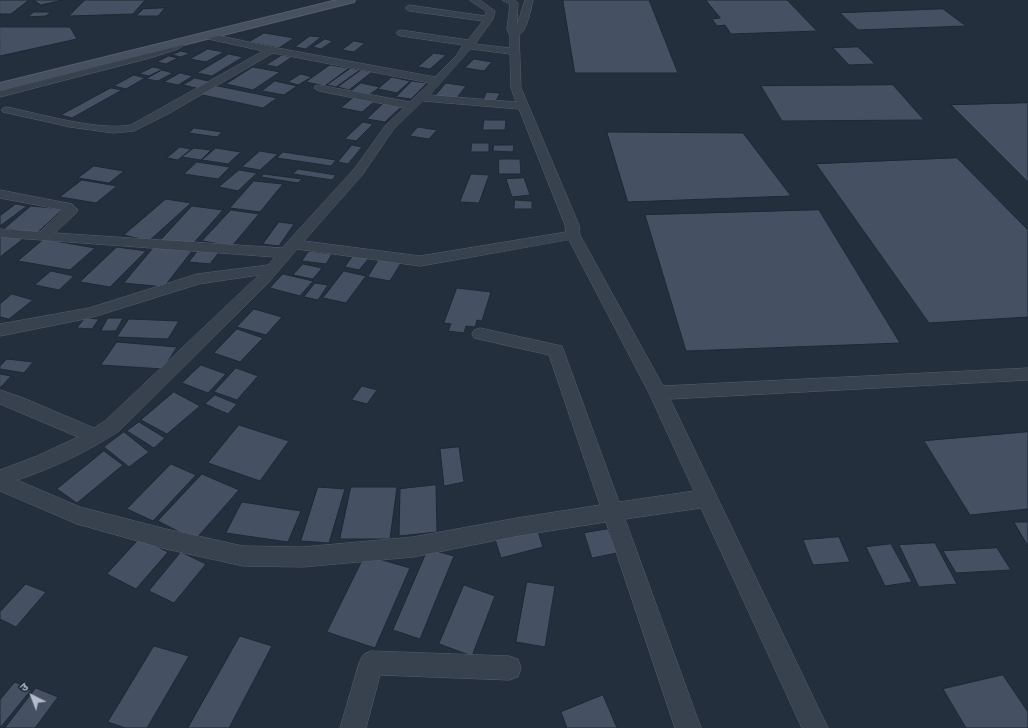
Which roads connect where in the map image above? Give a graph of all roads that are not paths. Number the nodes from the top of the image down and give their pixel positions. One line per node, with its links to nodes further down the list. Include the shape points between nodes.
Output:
1 (324, 0): 15 (street)
2 (350, 0): 9 (street)
3 (474, 0): 7 (street, via 491,11)
4 (506, 0): 11 (street, via 514,3 512,29)
5 (529, 0): 11 (street)
6 (409, 8): 7 (street)
7 (489, 19): 12 (street)
8 (401, 33): 12 (street)
9 (207, 36): 10 (street); 13 (street)
10 (185, 41): 16 (street); 18 (street, via 147,56)
11 (516, 44): 12 (street); 20 (street, via 516,88)
12 (469, 45): 14 (street)
13 (272, 50): 14 (street); 21 (street, via 134,128 113,130 70,124)
14 (438, 81): 19 (street)
15 (0, 82)
16 (0, 87)
17 (319, 88): 19 (street)
18 (0, 94)
19 (417, 102): 20 (street); 26 (street, via 389,128 359,171)
20 (524, 106): 24 (street, via 572,225)
21 (7, 110)
22 (0, 194): 25 (street, via 67,207 71,210)
23 (0, 233): 25 (street)
24 (573, 235): 26 (street, via 420,261); 31 (street)
25 (43, 236): 26 (street)
26 (290, 248): 27 (street)
27 (272, 269): 28 (street, via 197,279 90,313); 33 (street, via 207,336 123,416)
28 (0, 330)
29 (480, 334): 37 (street, via 556,350)
30 (1028, 374): 31 (street)
31 (658, 393): 36 (street)
32 (0, 397): 33 (street)
33 (96, 437): 34 (street, via 46,462)
34 (0, 478)
35 (0, 482): 37 (street, via 77,515 243,556 303,557 413,547)
36 (708, 498): 37 (street); 41 (street)
37 (614, 512): 40 (street)
38 (509, 668): 39 (street, via 371,663)
39 (353, 728)
40 (688, 728)
41 (815, 728)

